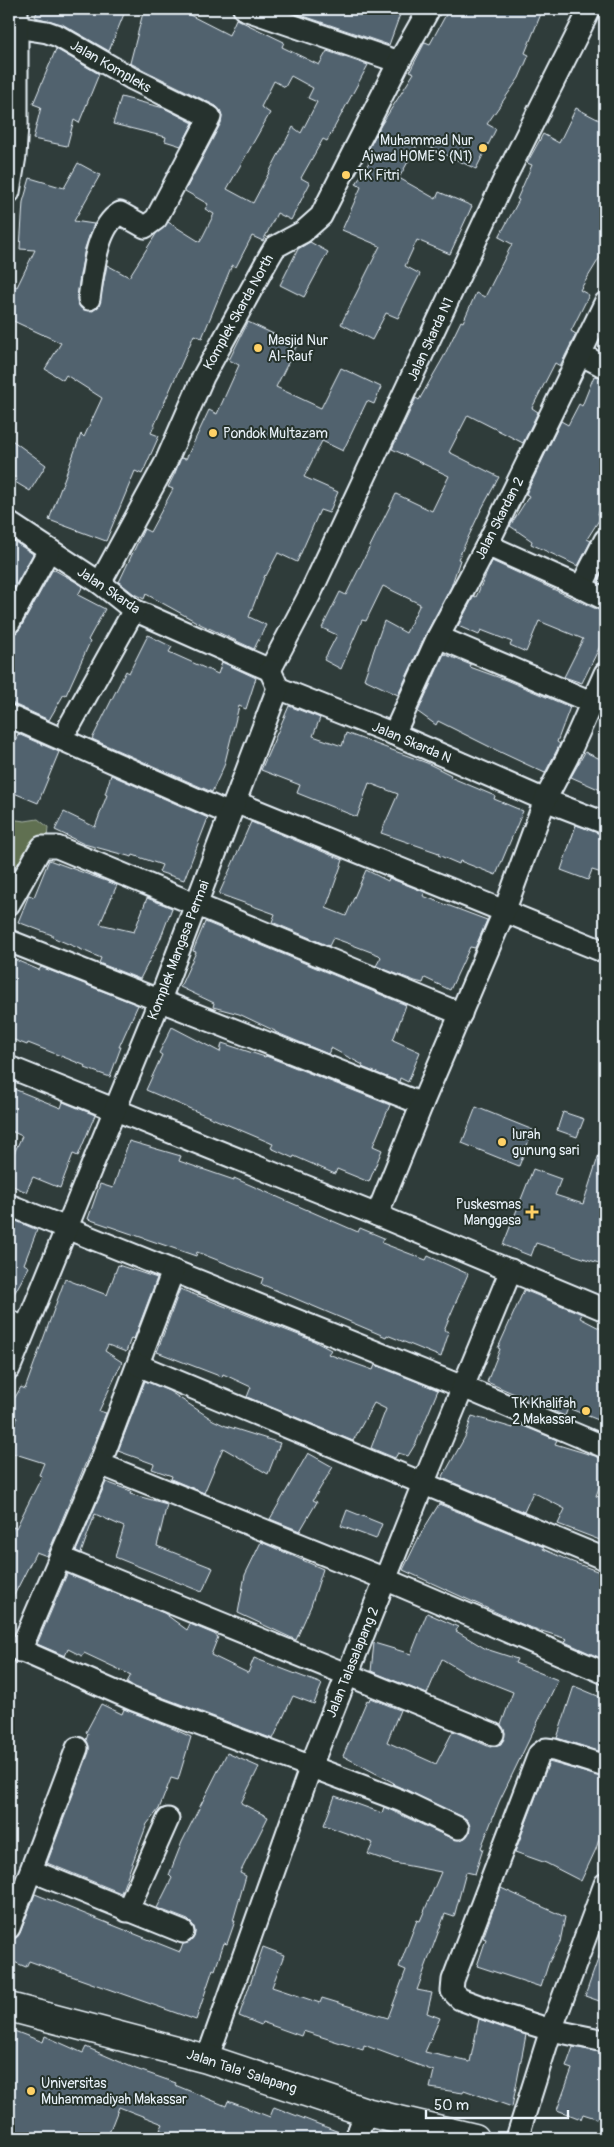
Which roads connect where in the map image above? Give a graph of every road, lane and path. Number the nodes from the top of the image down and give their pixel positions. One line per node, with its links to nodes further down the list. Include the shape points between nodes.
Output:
1 (244, 9): 5 (street)
2 (429, 9): 5 (street, Komplek Skarda North)
3 (590, 9): 22 (street, Jalan Skarda N1, via 504,180 310,594)
4 (14, 21): 6 (street, via 17,125); 7 (street, Jalan Kompleks, via 58,36 131,78 210,117 156,219 145,227 120,213 112,218 96,252)
5 (398, 62): 15 (street, Komplek Skarda North, via 321,216 303,232 275,247 268,258 202,377 165,464)
6 (9, 192)
7 (88, 299)
8 (605, 303): 9 (street, Jalan Skardan 2)
9 (580, 354): 10 (street); 13 (street, Jalan Skardan 2)
10 (605, 367)
11 (9, 523): 14 (street, Jalan Skarda)
12 (605, 540): 16 (street)
13 (487, 545): 16 (street); 20 (street, Jalan Skardan 2)
14 (49, 550): 15 (street, Jalan Skarda); 19 (street)
15 (100, 584): 18 (street, Jalan Skarda)
16 (581, 587): 17 (street)
17 (605, 599)
18 (134, 610): 22 (street, Jalan Skarda); 25 (street)
19 (9, 623)
20 (438, 638): 23 (street); 26 (street, Jalan Skardan 2)
21 (605, 673): 23 (street)
22 (274, 679): 26 (street, Jalan Skarda N); 28 (street, Komplek Mangasa Permai)
23 (591, 702): 27 (street)
24 (9, 716): 28 (street)
25 (70, 725)
26 (394, 734): 27 (street, Jalan Skarda N)
27 (545, 800): 29 (street, Jalan Skarda N); 32 (street)
28 (233, 808): 30 (street, Komplek Mangasa Permai); 32 (street)
29 (605, 823)
30 (195, 903): 31 (street, via 52,846 39,851); 35 (street, Komplek Mangasa Permai); 36 (street)
31 (9, 904)
32 (504, 912): 34 (street); 36 (street)
33 (9, 941): 35 (street)
34 (605, 952)
35 (158, 1002): 38 (street); 39 (street, Komplek Mangasa Permai)
36 (461, 1014): 38 (street)
37 (9, 1067): 39 (street)
38 (422, 1104): 41 (street)
39 (116, 1110): 41 (street); 42 (street, Komplek Mangasa Permai)
40 (9, 1205): 42 (street)
41 (377, 1215): 43 (street)
42 (65, 1227): 44 (street); 46 (street, Komplek Mangasa Permai)
43 (511, 1270): 45 (street); 49 (street, Jalan Talasalapang 2)
44 (173, 1271): 47 (street); 49 (street)
45 (605, 1310)
46 (17, 1324): 48 (street, Komplek Mangasa Permai)
47 (138, 1365): 51 (street); 52 (street)
48 (9, 1369)
49 (463, 1387): 50 (street); 52 (street, Jalan Talasalapang 2)
50 (605, 1447)
51 (100, 1464): 53 (street); 55 (street)
52 (423, 1484): 54 (street); 55 (street, Jalan Talasalapang 2)
53 (61, 1558): 56 (street); 58 (street)
54 (605, 1559)
55 (386, 1580): 57 (street); 58 (street, Jalan Talasalapang 2)
56 (15, 1648): 61 (street, via 134,1700)
57 (605, 1672)
58 (348, 1673): 59 (street); 61 (street, Jalan Talasalapang 2)
59 (492, 1734)
60 (77, 1748): 65 (street)
61 (311, 1766): 64 (street, via 402,1801); 73 (street, Jalan Talasalapang 2)
62 (605, 1766): 71 (street, via 554,1750 539,1754 453,1980 452,1991 460,1999)
63 (168, 1819): 67 (street)
64 (458, 1828)
65 (32, 1871): 67 (street); 68 (street)
66 (605, 1884): 71 (street)
67 (128, 1911): 69 (street)
68 (9, 1928)
69 (183, 1932)
70 (9, 2007): 73 (main road, Jalan Tala' Salapang)
71 (552, 2030): 72 (street); 77 (street)
72 (605, 2041)
73 (207, 2059): 74 (main road, Jalan Tala' Salapang)
74 (366, 2112): 75 (street); 76 (main road, Jalan Tala' Salapang)
75 (356, 2138)
76 (475, 2138)
77 (517, 2138)

